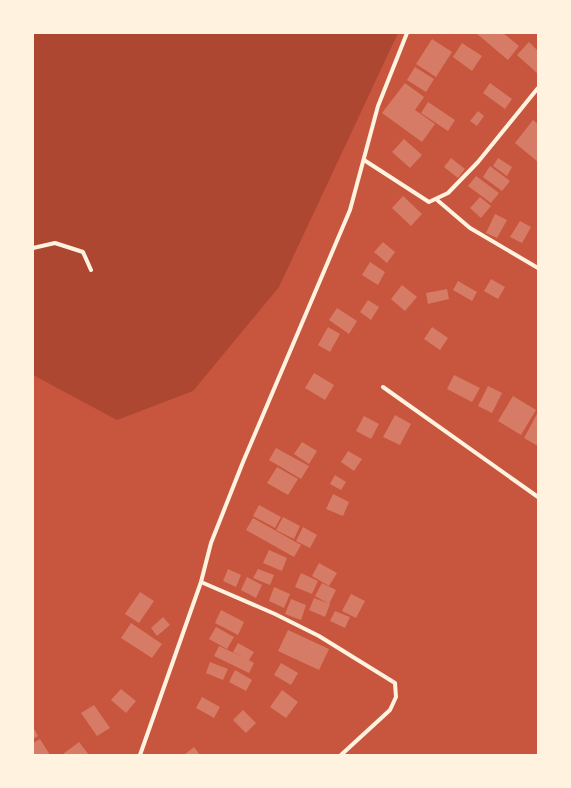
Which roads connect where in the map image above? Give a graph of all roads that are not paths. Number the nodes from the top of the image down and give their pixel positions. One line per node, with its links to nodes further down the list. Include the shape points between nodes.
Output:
1 (407, 33): 3 (street, via 378,106)
2 (538, 88): 4 (street, via 478,162 448,193)
3 (364, 160): 4 (street, via 429,202); 10 (street, via 350,210 243,462 211,543)
4 (436, 199): 6 (street, via 470,228)
5 (33, 248): 7 (street, via 55,243 83,252)
6 (538, 268)
7 (91, 270)
8 (383, 387): 9 (street)
9 (538, 497)
10 (201, 582): 11 (street); 12 (street, via 319,636 394,683 396,697 390,710)
11 (140, 755)
12 (341, 755)

